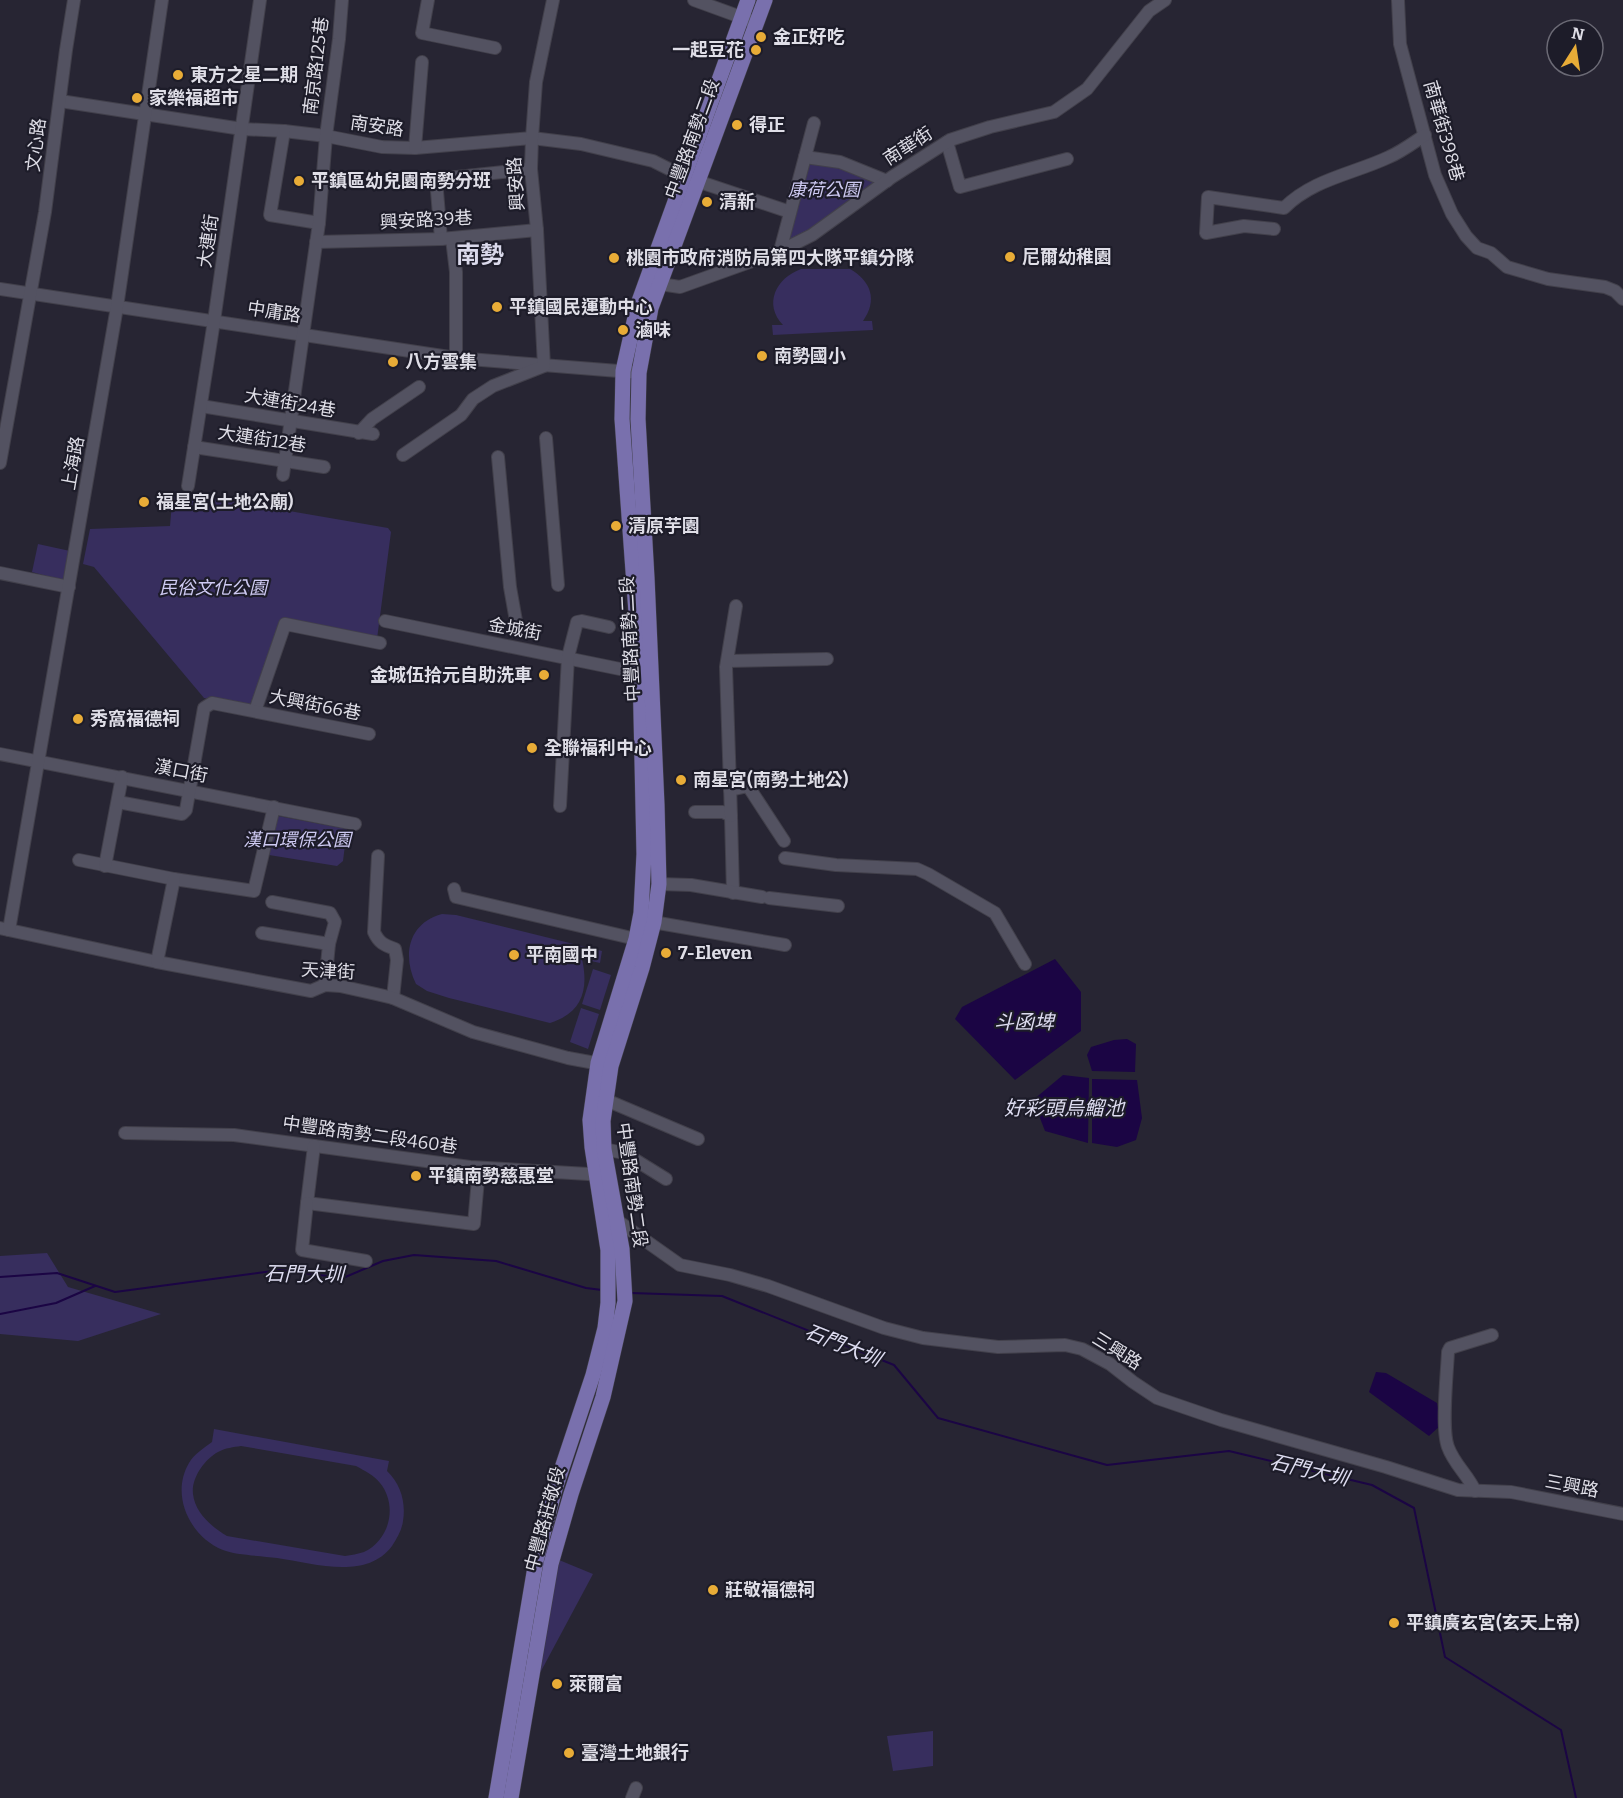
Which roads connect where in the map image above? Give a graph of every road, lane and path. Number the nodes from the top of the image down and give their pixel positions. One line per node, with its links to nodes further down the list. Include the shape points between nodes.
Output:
1 (74, 0): 16 (street, 文心路)
2 (162, 0): 17 (street, 上海路)
3 (260, 0): 19 (street, 大連街)
4 (342, 0): 22 (street, 南京路125巷)
5 (428, 0): 14 (street, via 422,33)
6 (553, 0): 23 (street, 興安路, via 536,82)
7 (694, 0): 12 (street)
8 (748, 0): 12 (main road, 中豐路南勢二段)
9 (765, 0): 13 (main road, 中豐路南勢二段)
10 (1165, 0): 24 (street, 南華街, via 1149,11 1087,89 1054,112)
11 (1398, 0): 21 (street, 南華街398巷, via 1400,44)
12 (741, 17): 13 (street); 30 (main road, 中豐路南勢二段)
13 (756, 23): 30 (main road, 中豐路南勢二段)
14 (495, 48)
15 (422, 62): 25 (street)
16 (60, 101): 17 (street, 南安路); 42 (street, 文心路)
17 (146, 113): 19 (street, 南安路); 44 (street, 上海路)
18 (814, 123): 26 (street)
19 (243, 129): 20 (street, 南安路); 45 (street, 大連街)
20 (284, 131): 22 (street, 南安路); 34 (street, via 270,215)
21 (1425, 135): 35 (street, via 1389,157 1313,186 1284,208 1208,197 1206,233 1244,226); 43 (street, 南華街398巷, via 1435,175 1452,214 1477,248 1491,253 1507,267 1548,279 1605,287)
22 (326, 136): 25 (street, 南安路, via 382,147); 34 (street, 南京路125巷)
23 (532, 138): 25 (street, 南安路); 28 (street, 興安路); 30 (street, 南安路, via 581,144 653,161)
24 (947, 142): 27 (street, via 960,187); 31 (street, 南華街)
25 (415, 148)
26 (805, 157): 31 (street, via 840,162); 33 (street)
27 (1067, 159)
28 (531, 169): 29 (street); 36 (street, 興安路)
29 (436, 179): 32 (street); 37 (street)
30 (691, 179): 33 (street, 南安路); 40 (main road, 中豐路南勢二段)
31 (887, 181): 39 (street, 南華街, via 812,235)
32 (401, 183)
33 (790, 212): 39 (street)
34 (319, 223): 38 (street, 南京路125巷)
35 (1274, 229)
36 (537, 230): 37 (street, 興安路39巷); 48 (street, 興安路)
37 (447, 239): 38 (street, 興安路39巷); 47 (street, via 456,272)
38 (316, 242): 46 (street, 南京路125巷)
39 (780, 251): 40 (street, 南華街, via 680,287)
40 (654, 281): 49 (main road, 中豐路南勢二段, via 638,304); 50 (main road, 中豐路南勢二段)
41 (0, 289): 42 (street, 中庸路)
42 (32, 294): 44 (street, 中庸路); 61 (street, 文心路)
43 (1623, 299)
44 (117, 307): 45 (street, 中庸路); 67 (street, 上海路)
45 (214, 321): 46 (street, 中庸路); 52 (street, 大連街)
46 (303, 334): 47 (street, 中庸路); 53 (street, 南京路125巷)
47 (456, 358): 48 (street, 中庸路)
48 (544, 366): 49 (street, 中庸路); 58 (street, 中庸路, via 493,386 473,399 461,415)
49 (623, 370): 50 (street, 中庸路); 76 (main road, 中豐路南勢二段, via 622,419)
50 (639, 373): 96 (main road, 中豐路南勢二段)
51 (419, 387): 54 (street, via 372,419)
52 (201, 406): 53 (street, 大連街24巷); 57 (street, 大連街)
53 (291, 420): 54 (street, 大連街24巷); 60 (street, 南京路125巷)
54 (359, 433): 55 (street, 大連街24巷)
55 (373, 434)
56 (546, 438): 66 (street)
57 (194, 447): 60 (street, 大連街12巷); 64 (street, 大連街)
58 (403, 455)
59 (498, 456): 70 (street)
60 (285, 461): 62 (street, 大連街12巷); 63 (street, 南京路125巷)
61 (0, 463)
62 (324, 467)
63 (283, 475)
64 (188, 486)
65 (0, 573): 67 (street)
66 (558, 585)
67 (69, 587): 80 (street, 上海路)
68 (736, 606): 75 (street)
69 (385, 621): 73 (street, 金城街)
70 (516, 621)
71 (609, 627): 73 (street, via 577,622)
72 (380, 643): 77 (street, via 285,624)
73 (568, 657): 76 (street, 金城街, via 620,669); 85 (street)
74 (827, 659): 75 (street)
75 (728, 661): 82 (street)
76 (640, 668): 101 (main road, 中豐路南勢二段)
77 (255, 711): 78 (street, 大興街66巷); 83 (street, 大興街66巷, via 212,703 204,708)
78 (369, 734)
79 (0, 754): 80 (street, 漢口街)
80 (38, 761): 81 (street, 漢口街); 102 (street, 上海路)
81 (122, 777): 83 (street, 漢口街); 84 (street)
82 (729, 790): 88 (street); 90 (street, via 748,786)
83 (190, 791): 84 (street, via 182,814); 86 (street, 漢口街)
84 (118, 802): 94 (street)
85 (560, 806)
86 (274, 807): 89 (street, 漢口街); 95 (street, via 254,891)
87 (695, 812): 88 (street, via 723,812)
88 (730, 816): 98 (street)
89 (355, 824)
90 (784, 841)
91 (378, 856): 110 (street, via 374,932 383,945 395,949)
92 (785, 858): 108 (street, via 836,866 917,869 995,913)
93 (79, 860): 94 (street)
94 (105, 866): 95 (street)
95 (174, 879): 107 (street)
96 (659, 884): 98 (street); 101 (main road, 中豐路南勢二段)
97 (454, 889): 104 (street, via 456,897)
98 (733, 893): 100 (street)
99 (273, 902): 105 (street, via 330,914 335,922)
100 (838, 906)
101 (647, 921): 104 (main road, 中豐路南勢二段); 106 (street); 111 (main road, 中豐路南勢二段, via 642,968)
102 (4, 929): 107 (street, 天津街)
103 (262, 933): 105 (street)
104 (636, 939): 111 (main road, 中豐路南勢二段)
105 (329, 944): 109 (street)
106 (785, 945)
107 (157, 962): 109 (street, 天津街, via 311,991)
108 (1025, 964)
109 (324, 985): 110 (street, 天津街)
110 (393, 998): 111 (street, 天津街, via 473,1032 568,1059)
111 (605, 1065): 112 (main road, 中豐路南勢二段); 118 (main road, 中豐路南勢二段, via 590,1120)
112 (606, 1100): 114 (street); 116 (main road, 中豐路南勢二段)
113 (125, 1133): 115 (street, 中豐路南勢二段460巷, via 234,1135)
114 (698, 1139)
115 (314, 1146): 117 (street, 中豐路南勢二段460巷); 120 (street)
116 (604, 1149): 118 (main road, 中豐路南勢二段); 119 (street, via 624,1154)
117 (479, 1168): 118 (street, 中豐路南勢二段460巷); 120 (street, via 474,1224)
118 (602, 1176): 121 (main road, 中豐路南勢二段); 122 (main road, 中豐路南勢二段)
119 (666, 1179)
120 (307, 1203): 123 (street, via 302,1250)
121 (602, 1210): 122 (street, 三興路); 126 (main road, 中豐路南勢二段, via 608,1250 608,1303)
122 (617, 1220): 125 (main road, 中豐路南勢二段, via 625,1295); 127 (street, 三興路, via 680,1265 768,1286 923,1338 998,1347 1065,1345 1082,1349 1157,1398 1188,1410 1440,1485)
123 (366, 1261)
124 (1492, 1335): 127 (street, via 1450,1348 1448,1352 1447,1446)
125 (612, 1365): 129 (main road, 中豐路莊敬段, via 551,1564)
126 (592, 1375): 129 (main road, 中豐路莊敬段, via 536,1561)
127 (1475, 1491): 128 (street, 三興路, via 1511,1492)
128 (1623, 1514)
129 (523, 1687): 130 (main road); 131 (main road)
130 (496, 1798)
131 (511, 1798)

